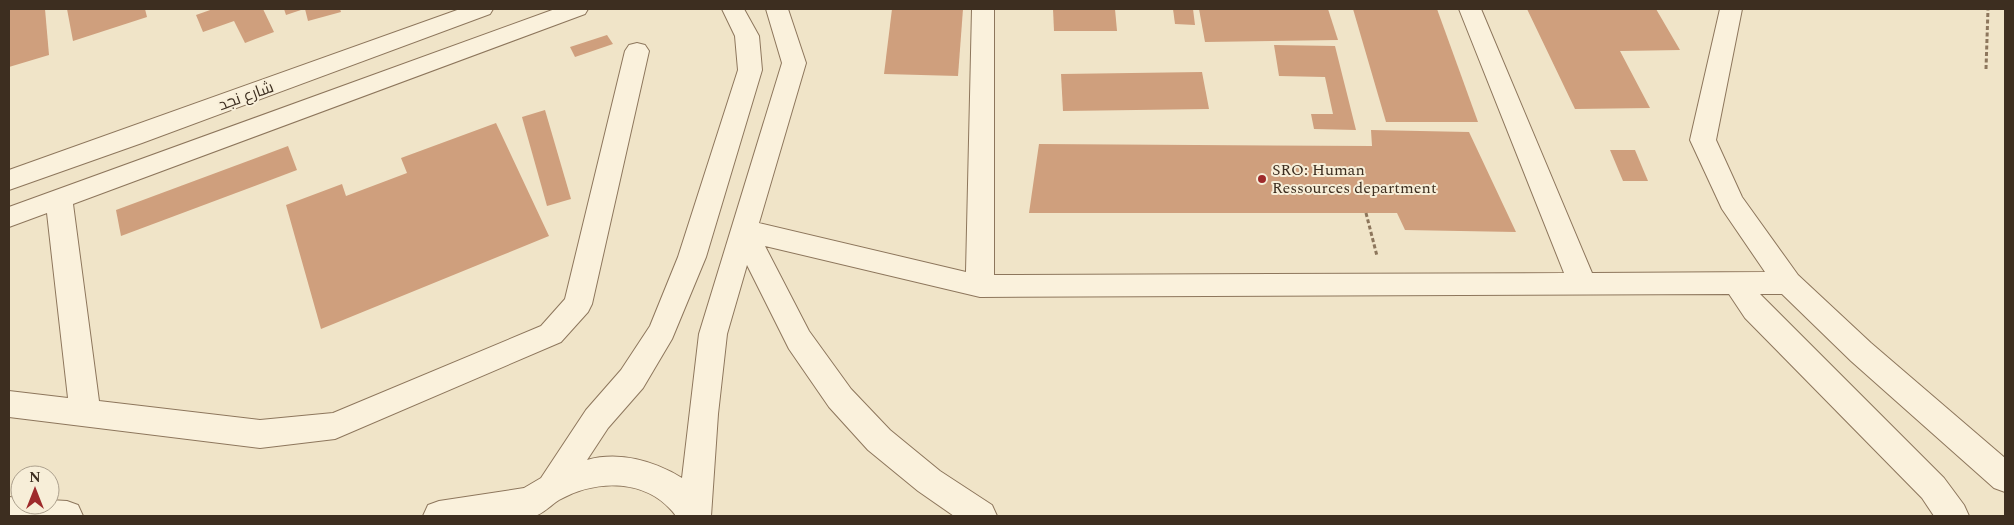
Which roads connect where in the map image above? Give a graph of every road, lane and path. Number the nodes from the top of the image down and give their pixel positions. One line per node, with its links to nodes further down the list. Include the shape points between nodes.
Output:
1 (482, 9): 11 (street, شارع نجد)
2 (577, 9): 12 (street)
3 (733, 9): 24 (street, via 747,36 750,70 692,257 662,331 632,379)
4 (777, 9): 15 (street, via 794,63)
5 (983, 9): 20 (street)
6 (1470, 9): 19 (street)
7 (1731, 9): 17 (street, via 1703,140 1731,202)
8 (1988, 9): 10 (path)
9 (637, 51): 22 (street, via 578,304 551,334 336,426 260,434)
10 (1986, 70)
11 (9, 180)
12 (60, 199): 14 (street); 22 (street)
13 (1366, 213): 18 (path)
14 (9, 217)
15 (743, 230): 20 (street); 28 (street, via 713,334); 29 (street, via 799,340 840,398 879,440 929,481)
16 (1736, 283): 17 (street); 19 (street); 30 (street, via 1755,310 1933,488)
17 (1788, 283): 23 (street, via 1861,352)
18 (1385, 285): 19 (street); 20 (street)
19 (1583, 285)
20 (980, 286)
21 (9, 404): 22 (street)
22 (85, 414)
23 (2005, 478)
24 (531, 501): 27 (street); 28 (street, via 587,474 620,471 651,477 677,492)
25 (9, 512): 26 (street)
26 (67, 516)
27 (439, 516)
28 (695, 516)
29 (981, 516)
30 (1953, 516)

